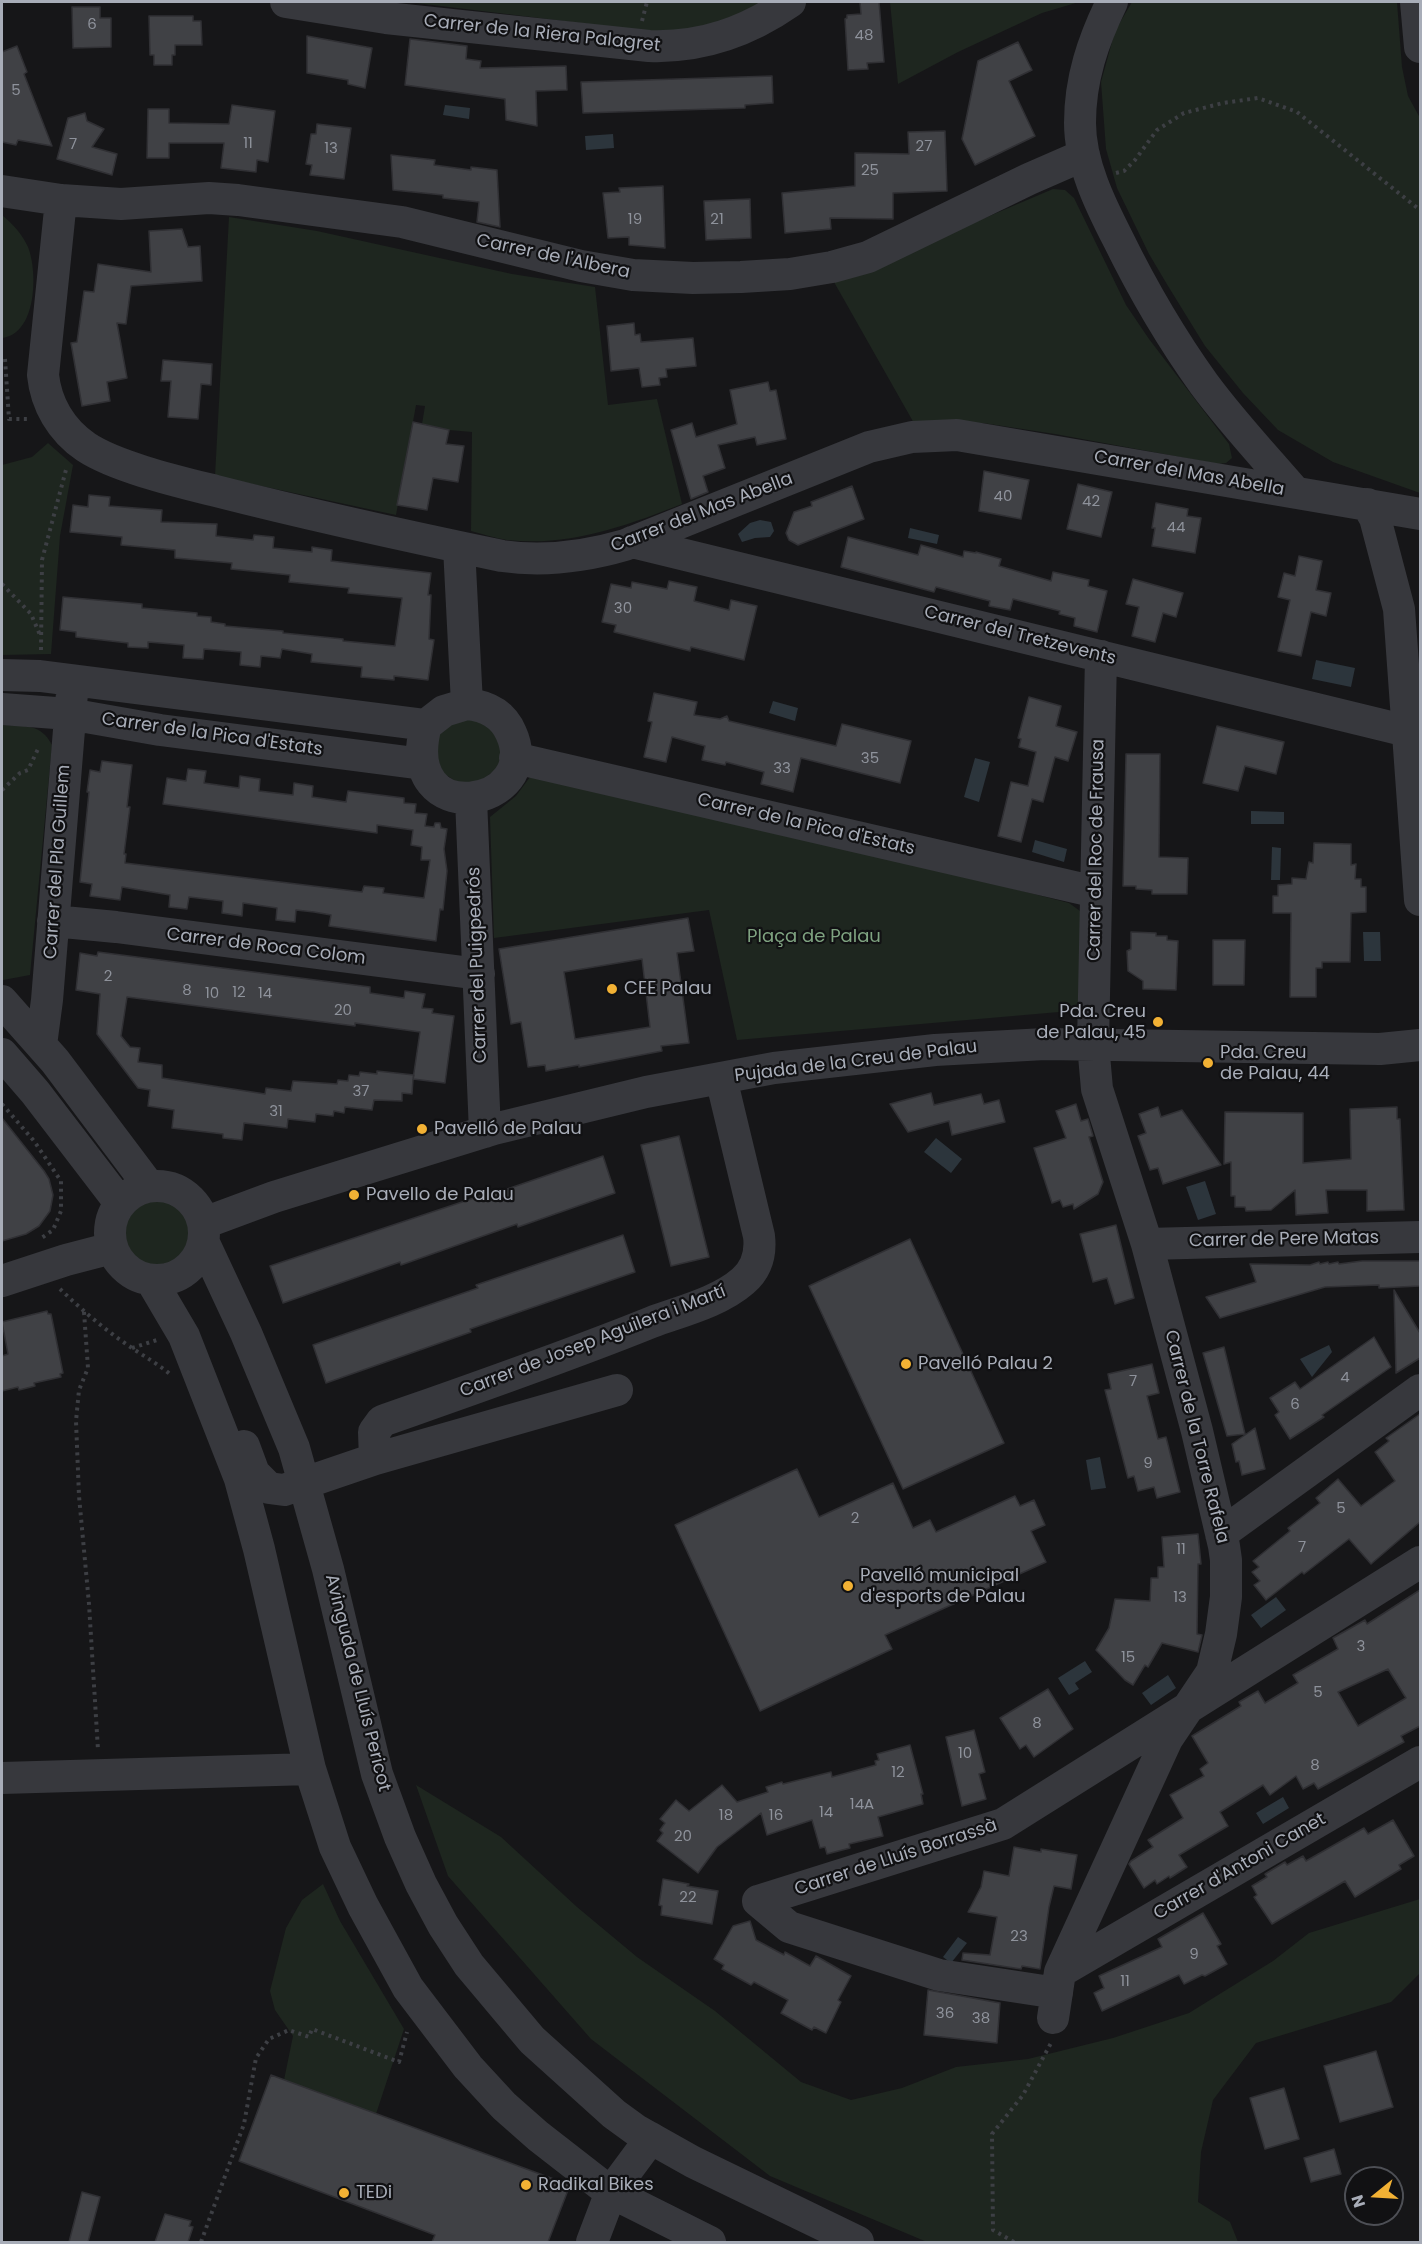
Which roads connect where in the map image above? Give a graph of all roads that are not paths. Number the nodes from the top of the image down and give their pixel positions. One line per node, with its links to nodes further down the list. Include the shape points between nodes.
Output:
1 (286, 2): 2 (street, Carrer de la Riera Palagret, via 386,18 670,47 738,32)
2 (790, 2)
3 (1112, 2): 6 (street, via 1089,56 1082,90 1080,125)
4 (1416, 2): 5 (street)
5 (1420, 47)
6 (1088, 167): 8 (street, Carrer de l'Albera, via 1029,179 868,256 790,274 741,277 633,275 402,222 238,200 209,198 123,204); 9 (street, via 1107,218 1139,283 1174,341 1205,385)
7 (2, 191): 8 (street, Carrer de l'Albera)
8 (61, 200): 13 (street, Carrer del Mas Abella, via 43,375 53,411 77,440 109,458 193,486)
9 (1295, 492): 10 (street, Carrer del Mas Abella); 12 (street, Carrer del Mas Abella, via 986,439 927,435 869,447)
10 (1367, 504): 11 (street, Carrer del Mas Abella); 21 (street, via 1375,518 1399,609)
11 (1420, 513)
12 (632, 542): 13 (street, Carrer del Mas Abella, via 594,554 548,559 517,558); 14 (street, Carrer del Tretzevents)
13 (459, 547): 17 (street)
14 (1101, 656): 21 (street, Carrer del Tretzevents); 25 (street, Carrer del Roc de Frausa)
15 (2, 675): 16 (street, Carrer de la Pica d'Estats, via 40,667)
16 (71, 680): 19 (street, Carrer del Pla Guillem); 20 (street, Carrer de la Pica d'Estats)
17 (467, 704): 20 (street, via 444,711); 22 (street, via 487,708 504,720 514,738)
18 (2, 709): 19 (street, Carrer de la Pica d'Estats)
19 (69, 714): 23 (street, Carrer de la Pica d'Estats); 27 (street, Carrer del Pla Guillem)
20 (426, 725): 23 (street, via 421,746)
21 (1407, 731): 26 (street)
22 (515, 758): 24 (street, via 508,778 500,786 492,793); 25 (street, Carrer de la Pica d'Estats)
23 (423, 765): 24 (street, via 437,787 453,796)
24 (471, 799): 28 (street, Carrer del Puigpedrós)
25 (1096, 892): 30 (street, Carrer del Roc de Frausa)
26 (1420, 900)
27 (53, 921): 28 (street, Carrer de Roca Colom); 31 (street, Carrer del Pla Guillem)
28 (479, 974): 35 (street, Carrer del Puigpedrós)
29 (2, 1001): 31 (street)
30 (1093, 1044): 32 (street, Pujada de la Creu de Palau, via 1380,1049); 34 (street, Pujada de la Creu de Palau, via 935,1050 774,1068); 40 (street, Carrer de la Torre Rafela, via 1097,1089)
31 (41, 1045): 36 (street)
32 (1420, 1045)
33 (2, 1054): 37 (street)
34 (721, 1078): 35 (street, Pujada de la Creu de Palau, via 646,1092); 47 (street, Carrer de Josep Aguilera i Martí, via 759,1236 757,1261 745,1280 719,1296 605,1341 382,1421 374,1432)
35 (485, 1132): 38 (street, Pujada de la Creu de Palau, via 274,1197)
36 (149, 1186): 37 (street); 38 (street, via 163,1186 186,1195 197,1206)
37 (120, 1203): 41 (street, via 110,1228)
38 (204, 1233): 42 (street, via 199,1256 185,1272 162,1281); 48 (street, Avinguda de Lluís Pericot, via 294,1448)
39 (1420, 1237): 40 (street, Carrer de Pere Matas)
40 (1147, 1244): 49 (street, Carrer de la Torre Rafela)
41 (112, 1248): 42 (street, via 123,1266); 43 (street)
42 (151, 1280): 44 (street, via 184,1336)
43 (2, 1281)
44 (188, 1377): 48 (street, via 231,1408 254,1473 269,1488 284,1490); 53 (street, via 240,1479)
45 (616, 1390): 47 (street)
46 (1420, 1390): 49 (street)
47 (375, 1459): 48 (street)
48 (305, 1484): 56 (street, Avinguda de Lluís Pericot, via 376,1774 400,1837 443,1926 469,1965 532,2040 614,2114)
49 (1221, 1534): 51 (street, Carrer de la Torre Rafela, via 1226,1598 1221,1634 1212,1672)
50 (1420, 1562): 51 (street, Carrer de Lluís Borrassà)
51 (1191, 1706): 55 (street, Carrer de la Torre Rafela, via 1167,1739); 55 (street, Carrer de Lluís Borrassà, via 1003,1824 758,1901 789,1927)
52 (1420, 1762): 55 (street, Carrer d'Antoni Canet)
53 (310, 1769): 54 (street); 57 (street, via 335,1847 363,1906 417,2000 468,2067 504,2106)
54 (2, 1778)
55 (1055, 2007)
56 (651, 2138): 57 (street); 60 (street, Avinguda de Lluís Pericot)
57 (611, 2192): 58 (street); 59 (street)
58 (592, 2242)
59 (710, 2242)
60 (858, 2242)

